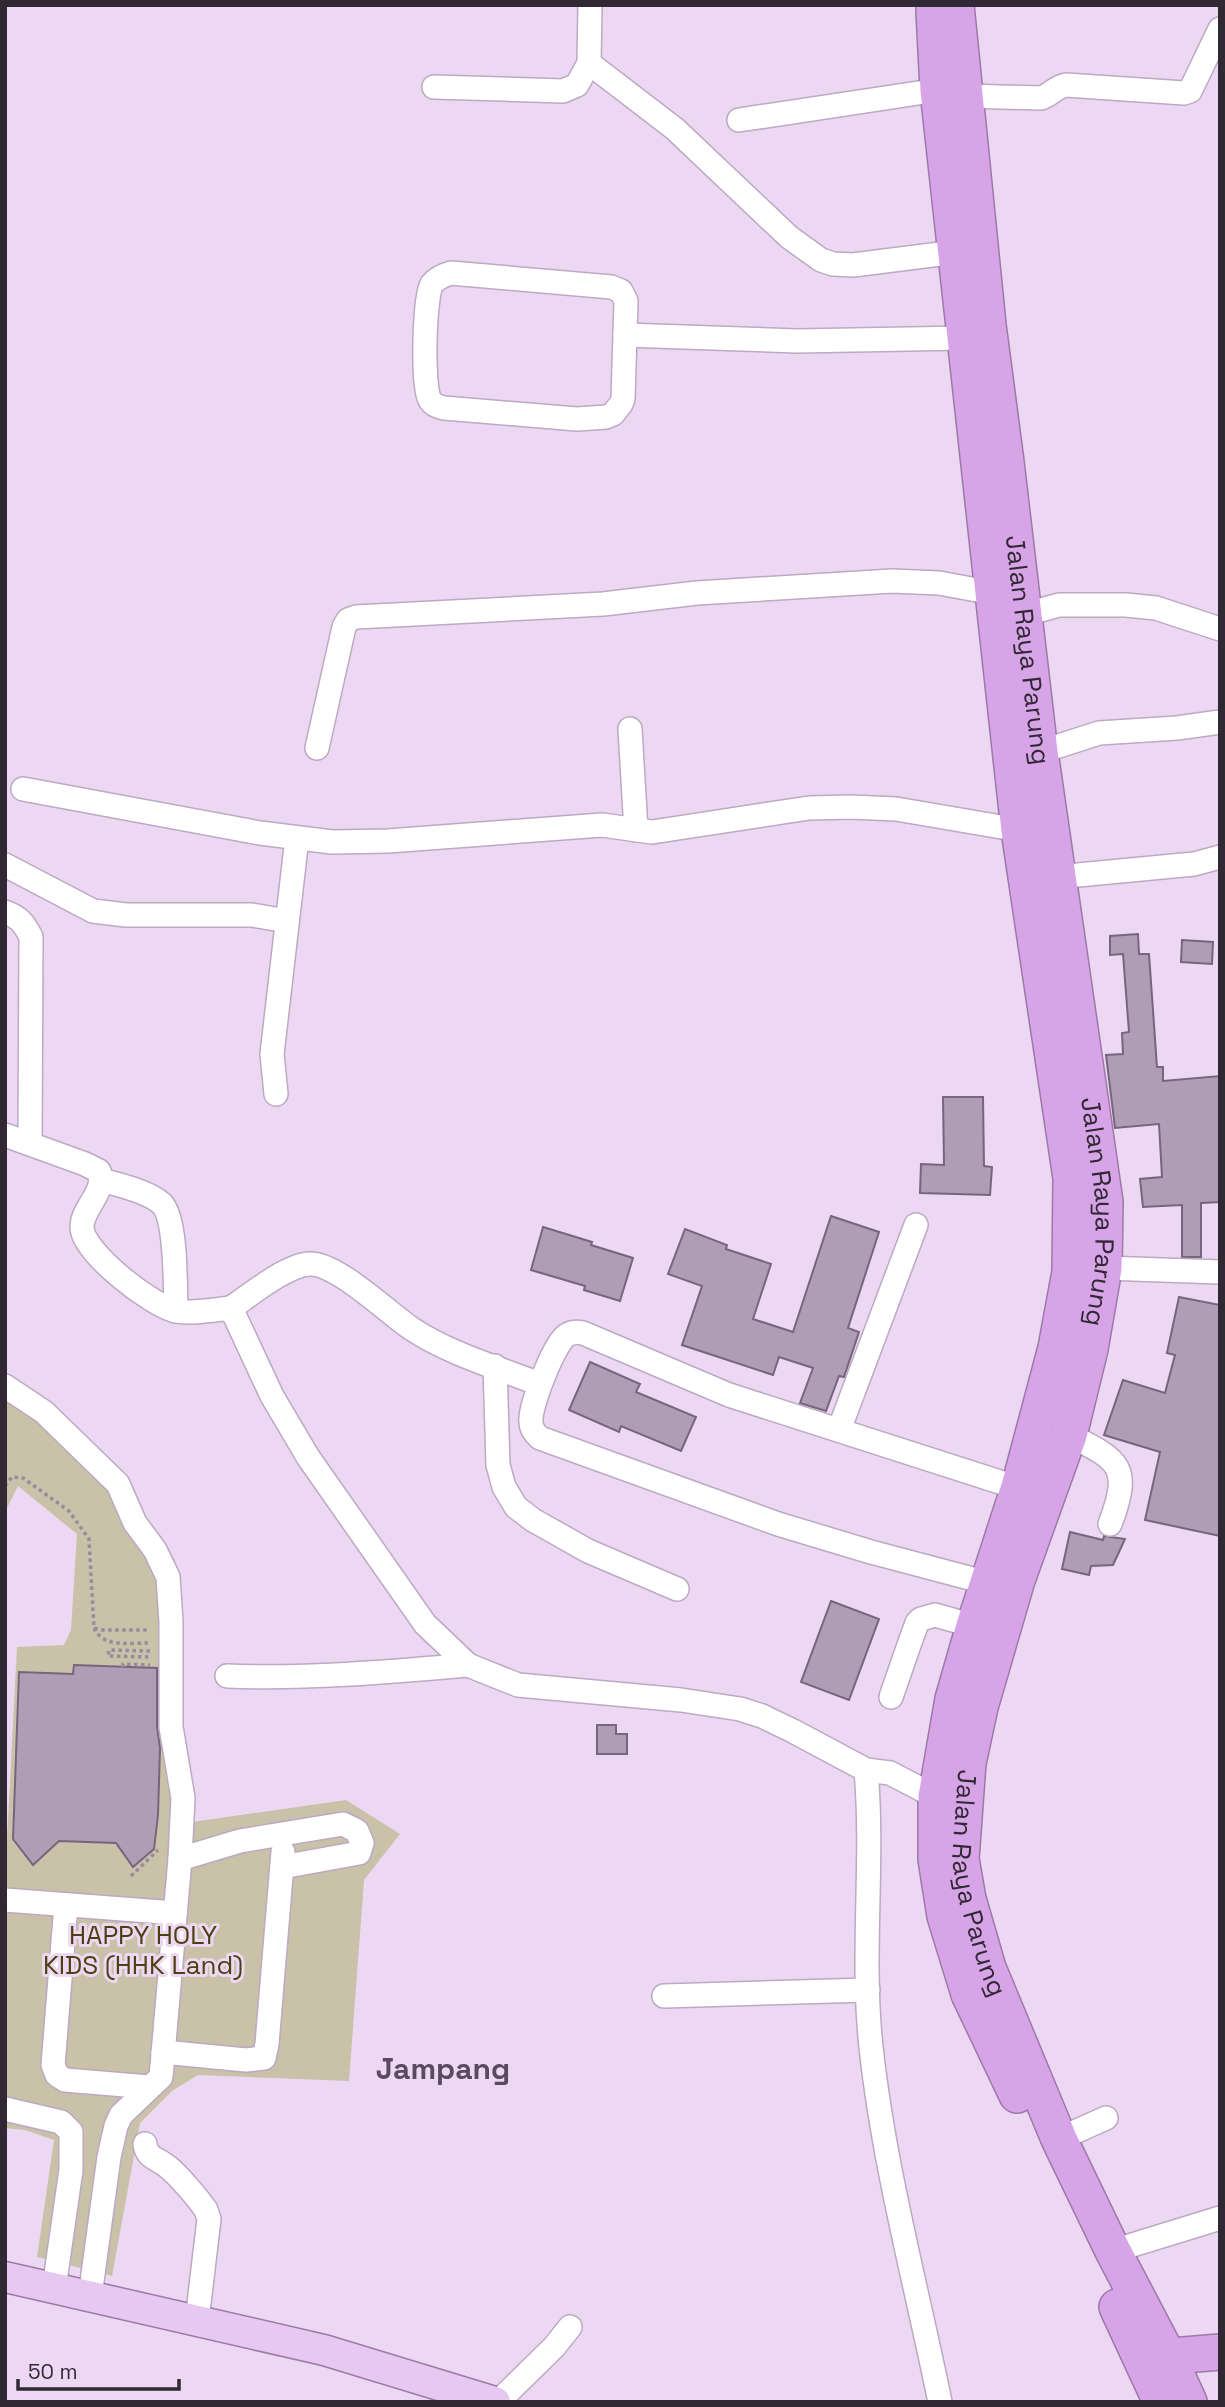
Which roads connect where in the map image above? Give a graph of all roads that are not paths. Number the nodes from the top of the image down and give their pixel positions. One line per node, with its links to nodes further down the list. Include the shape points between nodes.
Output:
1 (590, 5): 5 (street)
2 (934, 5): 7 (highway, Jalan Raya Parung)
3 (956, 5): 7 (highway, Jalan Raya Parung)
4 (1220, 29): 7 (street, via 1190,91 1184,93 1066,85 1041,98)
5 (589, 63): 6 (street, via 577,85 553,93); 9 (street, via 675,128 789,237 821,260 843,265)
6 (434, 87)
7 (925, 94): 8 (street); 9 (highway, Jalan Raya Parung); 13 (highway, Jalan Raya Parung, via 988,325)
8 (739, 120)
9 (932, 255): 11 (highway, Jalan Raya Parung)
10 (625, 335): 10 (street, via 626,301 615,287 460,273 442,276 427,296 429,398 444,408 577,419 606,417 623,399); 11 (street, via 797,341)
11 (951, 338): 12 (highway, Jalan Raya Parung)
12 (993, 593): 17 (street, via 939,583 892,581 697,593 603,604 356,617 344,627); 20 (highway, Jalan Raya Parung)
13 (1023, 615): 14 (street, via 1059,606 1126,605 1156,608); 18 (highway, Jalan Raya Parung)
14 (1220, 629)
15 (1220, 722): 18 (street, via 1098,733)
16 (630, 729): 21 (street)
17 (317, 748)
18 (1040, 752): 25 (highway, Jalan Raya Parung)
19 (23, 789): 22 (street)
20 (991, 825): 21 (street, via 896,809 809,808 652,832); 42 (highway, Jalan Raya Parung, via 1071,1178 1070,1272)
21 (636, 830): 22 (street, via 602,825 388,841)
22 (297, 838): 27 (street)
23 (1220, 858): 25 (street)
24 (5, 865): 27 (street, via 93,911 252,915)
25 (1057, 877): 33 (highway, Jalan Raya Parung, via 1105,1202)
26 (5, 912): 30 (street, via 22,921 31,937)
27 (287, 921): 28 (street, via 272,1054)
28 (275, 1094)
29 (5, 1135): 30 (street)
30 (30, 1143): 31 (street, via 96,1168)
31 (101, 1180): 36 (street, via 157,1200 166,1211 172,1235); 36 (street, via 82,1222 85,1240 111,1268 158,1305)
32 (916, 1225): 40 (street)
33 (1104, 1268): 34 (street); 41 (highway, Jalan Raya Parung)
34 (1220, 1272)
35 (231, 1308): 36 (street); 37 (street, via 295,1266 316,1264 338,1274 445,1348); 47 (street, via 272,1396 308,1457 425,1624)
36 (176, 1311)
37 (495, 1366): 38 (street); 45 (street, via 498,1465 516,1507 588,1551)
38 (539, 1384): 40 (street, via 564,1337 583,1333 729,1395); 44 (street, via 530,1419 540,1438 778,1524)
39 (5, 1386): 53 (street, via 44,1412 118,1484 168,1577 171,1727 183,1798)
40 (839, 1430): 42 (street)
41 (1069, 1435): 42 (highway, Jalan Raya Parung); 43 (street, via 1105,1453 1118,1467 1120,1486)
42 (1033, 1493): 44 (highway, Jalan Raya Parung); 64 (highway, Jalan Raya Parung, via 1017,1580 968,1763 961,1859 988,1968)
43 (1110, 1524)
44 (988, 1583): 46 (highway, Jalan Raya Parung)
45 (677, 1589)
46 (974, 1626): 49 (street, via 935,1615 921,1619); 51 (highway, Jalan Raya Parung, via 953,1699)
47 (468, 1665): 48 (street, via 343,1676); 50 (street, via 518,1685 740,1709)
48 (227, 1676)
49 (891, 1697)
50 (877, 1771): 51 (street); 58 (street, via 870,1844)
51 (936, 1797): 74 (highway, Jalan Raya Parung, via 941,1893 969,1994)
52 (285, 1835): 53 (street, via 240,1841); 54 (street); 54 (street, via 343,1824 357,1831 362,1843 359,1853)
53 (180, 1859): 57 (street)
54 (282, 1867): 60 (street, via 264,2057 246,2060)
55 (5, 1900): 56 (street)
56 (66, 1905): 57 (street); 61 (street, via 53,2065 57,2075 65,2080)
57 (176, 1913): 60 (street)
58 (868, 1990): 59 (street); 76 (street, via 886,2150)
59 (664, 1996)
60 (163, 2052): 61 (street, via 161,2077)
61 (149, 2087): 70 (street, via 116,2126)
62 (5, 2109): 69 (street, via 61,2122 71,2132 71,2170)
63 (1106, 2118): 64 (street)
64 (1059, 2139): 67 (highway, Jalan Raya Parung)
65 (145, 2144): 71 (street, via 151,2158 167,2166 209,2219)
66 (1220, 2218): 67 (street)
67 (1113, 2251): 74 (highway, Jalan Raya Parung)
68 (5, 2277): 69 (main road)
69 (54, 2288): 70 (main road)
70 (90, 2296): 71 (main road)
71 (197, 2320): 75 (main road, via 324,2350)
72 (570, 2327): 75 (street)
73 (1220, 2352): 74 (highway)
74 (1155, 2357): 77 (highway, Jalan Raya Parung); 78 (highway, Jalan Raya Parung)
75 (496, 2402)
76 (940, 2402)
77 (1161, 2402)
78 (1189, 2402)

